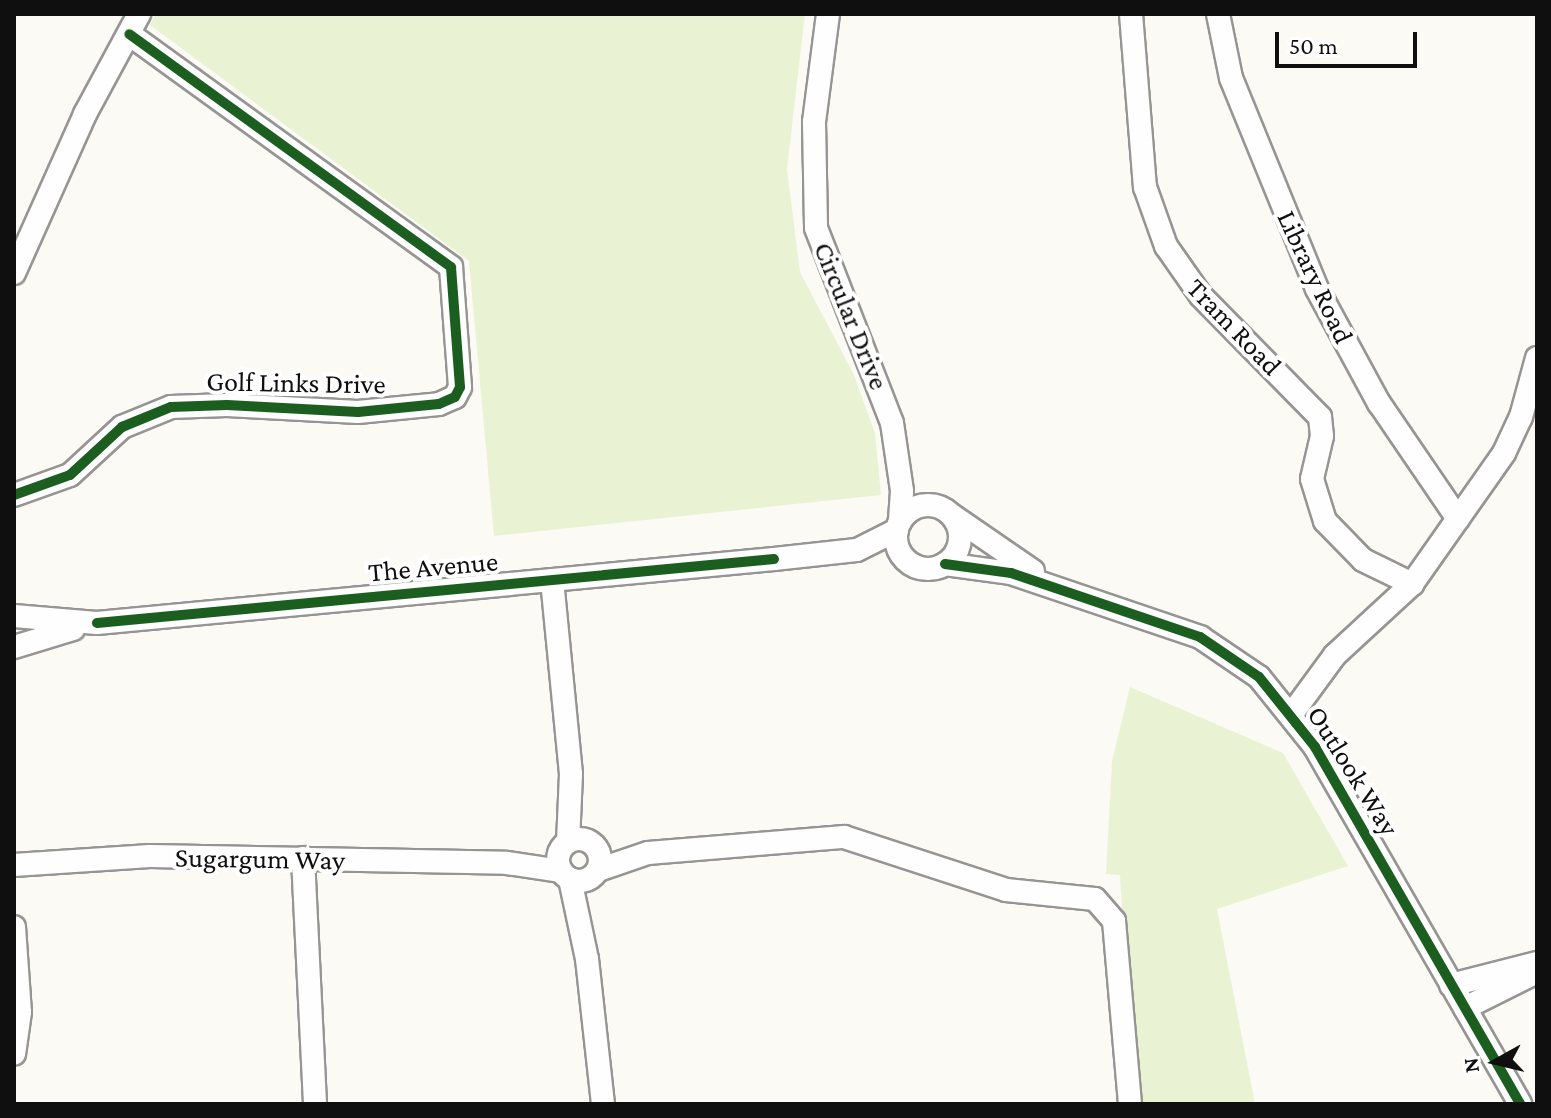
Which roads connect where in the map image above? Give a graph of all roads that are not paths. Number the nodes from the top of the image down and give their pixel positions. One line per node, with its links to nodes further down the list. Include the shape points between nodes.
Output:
1 (828, 14): 10 (street, Circular Drive, via 813,135 816,228 892,423 902,491)
2 (1131, 14): 15 (street, Tram Road, via 1145,187 1166,246 1201,296 1320,417 1322,436 1312,479 1325,521 1363,560)
3 (1218, 14): 9 (street, Library Road, via 1231,78 1317,289 1379,403)
4 (134, 24): 5 (street, via 85,114); 7 (street, Golf Links Drive, via 451,267 460,387 455,397 439,404 370,411 171,407 122,427 70,475)
5 (14, 273)
6 (1537, 358): 9 (street, via 1514,433)
7 (14, 495)
8 (952, 516): 10 (street, via 925,505); 13 (street, via 960,536); 16 (street, Outlook Way, via 1013,560)
9 (1458, 519): 15 (street)
10 (898, 526): 11 (street, The Avenue, via 884,541 857,550); 12 (street, via 898,548)
11 (774, 559): 12 (street, The Avenue); 14 (street, The Avenue)
12 (909, 562): 13 (street, via 927,569)
13 (945, 564): 16 (street, Outlook Way, via 1011,573)
14 (552, 580): 18 (street, The Avenue); 22 (street)
15 (1412, 584): 20 (street, via 1335,655)
16 (1077, 595): 20 (street, Outlook Way, via 1172,628)
17 (14, 616): 18 (street, The Avenue)
18 (97, 623): 19 (street, The Avenue)
19 (14, 647)
20 (1291, 715): 27 (street, Outlook Way, via 1315,747)
21 (303, 858): 22 (street, Sugargum Way); 23 (street, Sugargum Way, via 102,856); 30 (street)
22 (579, 860): 31 (street); 32 (street, Sugargum Way, via 844,837 1006,890 1095,899 1114,921)
23 (14, 865)
24 (14, 927): 29 (street, via 20,1012)
25 (1537, 963): 27 (street, via 1466,977)
26 (1537, 972): 28 (street)
27 (1451, 985): 28 (street, Outlook Way)
28 (1465, 1008): 33 (street, Outlook Way)
29 (14, 1054)
30 (315, 1104)
31 (603, 1104)
32 (1130, 1104)
33 (1520, 1104)

